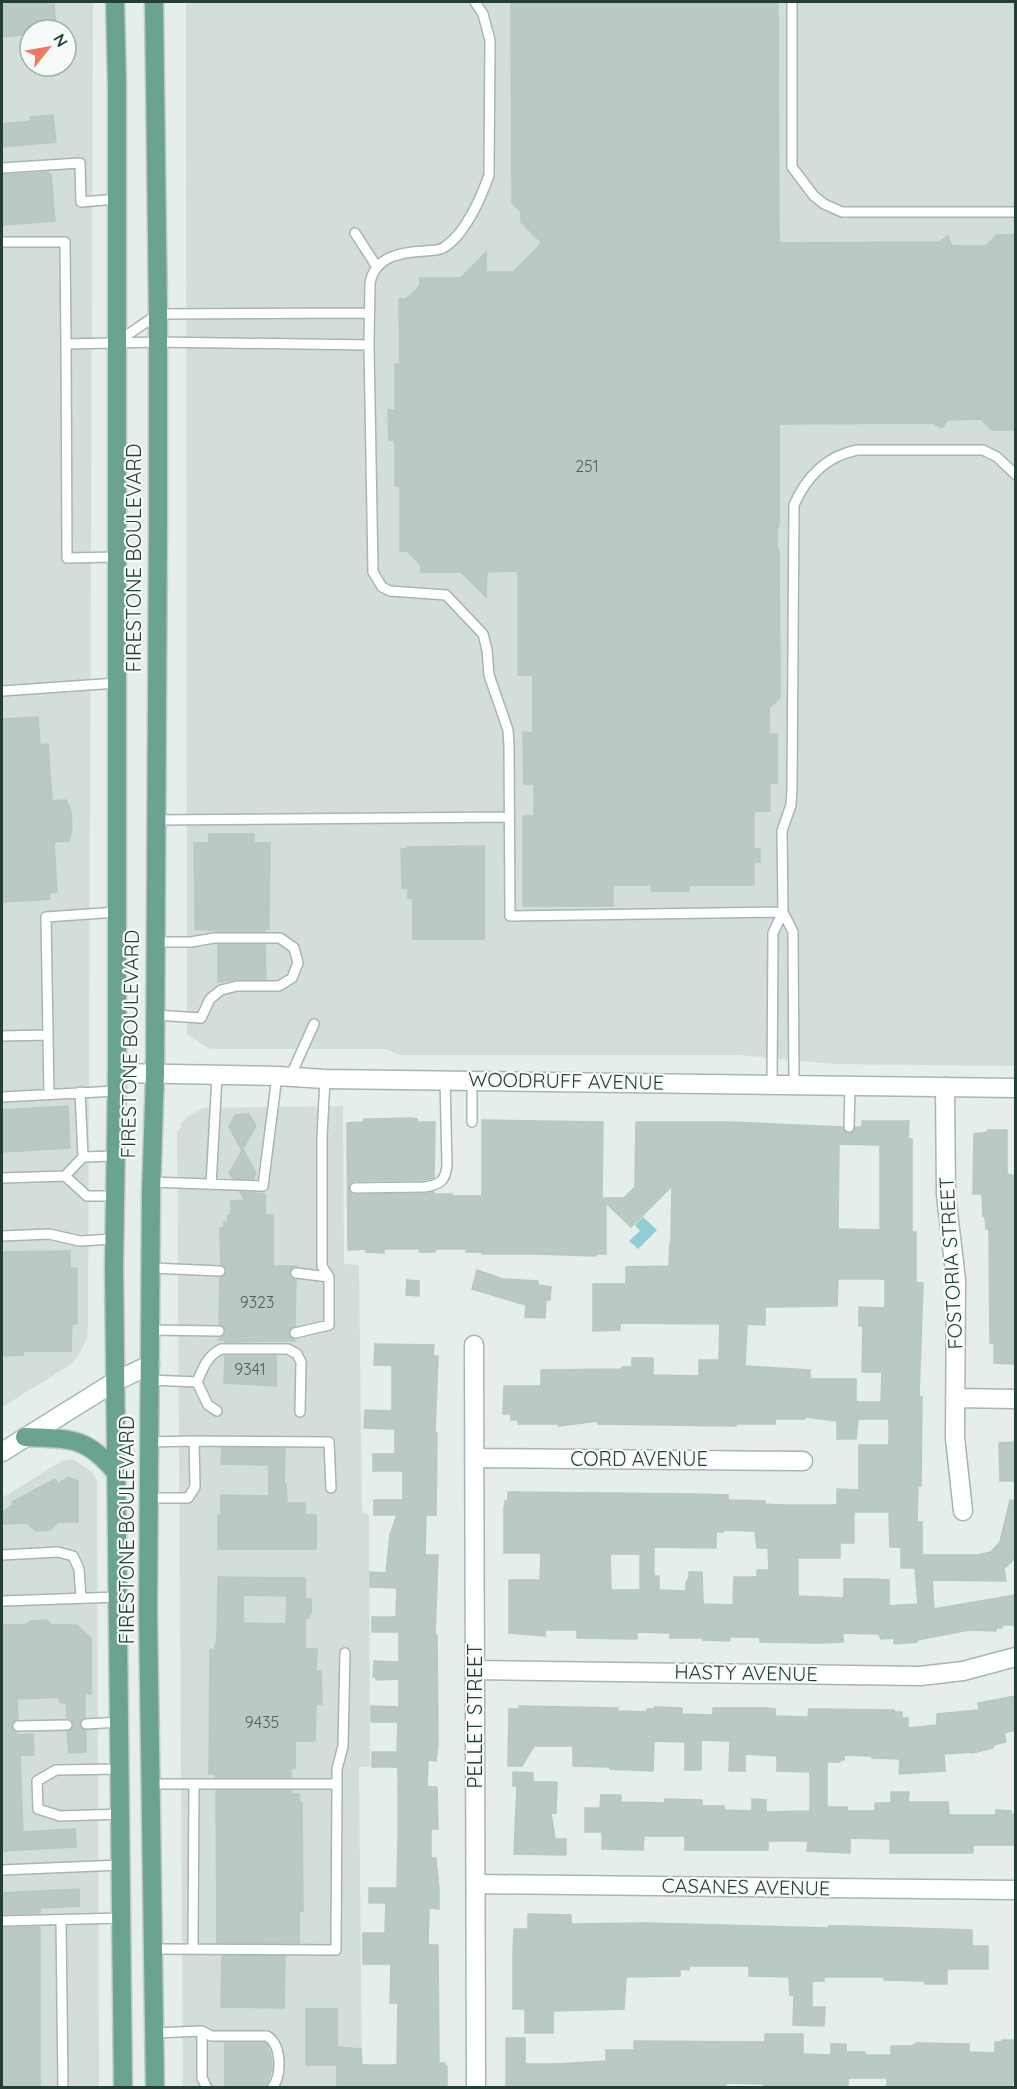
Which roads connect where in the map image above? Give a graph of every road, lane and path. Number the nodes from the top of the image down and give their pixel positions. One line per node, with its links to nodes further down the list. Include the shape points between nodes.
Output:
1 (115, 2): 6 (main road, FIRESTONE BOULEVARD)
2 (153, 2): 12 (main road, FIRESTONE BOULEVARD)
3 (475, 2): 10 (lane, via 483,14 490,40 489,175 466,223 444,248 396,254)
4 (792, 2): 7 (lane, via 792,167 814,196 842,212)
5 (2, 168): 6 (lane, via 80,163 81,202)
6 (117, 199): 13 (main road, FIRESTONE BOULEVARD)
7 (1016, 212)
8 (355, 233): 10 (lane)
9 (2, 242): 15 (lane, via 65,242)
10 (377, 267): 11 (lane, via 370,283)
11 (369, 313): 12 (lane); 16 (lane)
12 (158, 314): 13 (lane); 14 (main road, FIRESTONE BOULEVARD)
13 (117, 342): 14 (lane); 15 (lane); 18 (main road, FIRESTONE BOULEVARD)
14 (157, 342): 16 (lane); 22 (main road, FIRESTONE BOULEVARD)
15 (66, 344): 18 (lane, via 67,558)
16 (369, 345): 21 (lane, via 373,572 382,587 390,591 446,595 483,634 489,675 508,730)
17 (1016, 475): 24 (lane, via 983,450 857,450 828,461 797,498 793,513 792,789 782,831)
18 (117, 557): 19 (main road, FIRESTONE BOULEVARD)
19 (117, 683): 20 (lane); 23 (main road, FIRESTONE BOULEVARD)
20 (2, 691)
21 (509, 817): 22 (lane); 24 (lane, via 510,916)
22 (155, 820): 25 (main road, FIRESTONE BOULEVARD)
23 (117, 912): 28 (lane, via 46,917); 36 (main road, FIRESTONE BOULEVARD)
24 (783, 912): 37 (lane, via 773,933); 38 (lane, via 793,932)
25 (154, 942): 26 (main road, FIRESTONE BOULEVARD); 26 (lane, via 280,938 294,948 298,963 292,978 279,986 221,990 210,999 201,1018)
26 (155, 1016): 30 (main road, FIRESTONE BOULEVARD)
27 (314, 1024): 32 (lane)
28 (48, 1035): 29 (lane); 43 (lane)
29 (2, 1036)
30 (155, 1073): 31 (street, WOODRUFF AVENUE); 36 (street, WOODRUFF AVENUE); 51 (main road, FIRESTONE BOULEVARD)
31 (217, 1076): 32 (street, WOODRUFF AVENUE); 52 (lane)
32 (284, 1076): 33 (street, WOODRUFF AVENUE); 52 (lane, via 264,1185)
33 (325, 1079): 34 (street, WOODRUFF AVENUE); 60 (lane, via 321,1137 322,1266)
34 (445, 1079): 35 (street, WOODRUFF AVENUE); 53 (lane, via 446,1176 435,1186)
35 (472, 1080): 37 (street, WOODRUFF AVENUE); 45 (lane)
36 (116, 1082): 42 (lane); 47 (main road, FIRESTONE BOULEVARD)
37 (771, 1085): 38 (street, WOODRUFF AVENUE)
38 (794, 1085): 39 (street, WOODRUFF AVENUE)
39 (850, 1086): 40 (street, WOODRUFF AVENUE); 46 (lane)
40 (945, 1087): 41 (street, WOODRUFF AVENUE); 68 (street, FOSTORIA STREET, via 946,1195 956,1280)
41 (1016, 1088)
42 (80, 1092): 43 (lane); 48 (lane)
43 (49, 1094): 44 (lane)
44 (2, 1097)
45 (472, 1122)
46 (849, 1127)
47 (115, 1156): 48 (lane); 54 (main road, FIRESTONE BOULEVARD)
48 (83, 1157): 49 (lane)
49 (65, 1176): 50 (lane); 54 (lane, via 87,1196)
50 (2, 1178)
51 (151, 1182): 52 (lane); 57 (main road, FIRESTONE BOULEVARD)
52 (211, 1185)
53 (355, 1188)
54 (115, 1196): 56 (main road, FIRESTONE BOULEVARD)
55 (2, 1236): 56 (lane, via 49,1234 80,1241)
56 (114, 1239): 66 (main road, FIRESTONE BOULEVARD)
57 (151, 1268): 58 (lane); 61 (main road, FIRESTONE BOULEVARD)
58 (220, 1271)
59 (296, 1273): 60 (lane)
60 (329, 1277): 63 (lane, via 329,1326)
61 (150, 1330): 62 (lane); 65 (main road, FIRESTONE BOULEVARD)
62 (219, 1331)
63 (295, 1333)
64 (474, 1345): 76 (street, PELLET STREET)
65 (150, 1372): 66 (street); 67 (lane); 73 (main road, FIRESTONE BOULEVARD)
66 (116, 1380): 72 (street); 78 (main road, FIRESTONE BOULEVARD)
67 (197, 1382): 70 (lane, via 208,1405); 71 (lane, via 205,1362 221,1349 288,1349 301,1362)
68 (955, 1398): 69 (street); 81 (street, FOSTORIA STREET)
69 (1016, 1399)
70 (218, 1411)
71 (300, 1412)
72 (26, 1437): 75 (street); 78 (main road, via 65,1438 92,1448)
73 (149, 1442): 74 (lane); 80 (main road, FIRESTONE BOULEVARD)
74 (194, 1442): 79 (lane, via 329,1443); 80 (lane, via 195,1487 188,1498)
75 (2, 1452)
76 (474, 1458): 77 (street, CORD AVENUE); 88 (street, PELLET STREET)
77 (803, 1461)
78 (117, 1474): 83 (main road, FIRESTONE BOULEVARD)
79 (331, 1488)
80 (149, 1498): 94 (main road, FIRESTONE BOULEVARD)
81 (963, 1511)
82 (2, 1555): 84 (lane, via 58,1552 73,1556)
83 (118, 1597): 84 (lane); 89 (main road, FIRESTONE BOULEVARD)
84 (81, 1598): 85 (lane)
85 (2, 1601)
86 (345, 1653): 96 (lane, via 343,1746)
87 (1016, 1657): 88 (street, HASTY AVENUE, via 963,1671 920,1676)
88 (475, 1670): 100 (street, PELLET STREET)
89 (119, 1722): 90 (lane); 93 (main road, FIRESTONE BOULEVARD)
90 (86, 1724)
91 (67, 1725): 92 (lane)
92 (18, 1726)
93 (120, 1770): 97 (main road, FIRESTONE BOULEVARD); 97 (lane, via 56,1770 37,1781 38,1809 60,1816)
94 (150, 1784): 95 (lane); 105 (main road, FIRESTONE BOULEVARD)
95 (194, 1784): 96 (lane); 106 (lane)
96 (337, 1784): 106 (lane, via 336,1950)
97 (121, 1814): 98 (main road, FIRESTONE BOULEVARD)
98 (121, 1865): 99 (lane); 102 (main road, FIRESTONE BOULEVARD)
99 (2, 1870)
100 (476, 1884): 101 (street, CASANES AVENUE); 114 (street, PELLET STREET)
101 (1016, 1890)
102 (122, 1918): 103 (lane); 110 (main road, FIRESTONE BOULEVARD)
103 (61, 1920): 104 (lane); 109 (lane)
104 (2, 1921)
105 (153, 1949): 106 (lane); 108 (main road, FIRESTONE BOULEVARD)
106 (193, 1949)
107 (202, 2031): 108 (lane); 112 (lane, via 202,2078); 113 (lane, via 211,2036 260,2035 271,2039 277,2048 279,2073)
108 (154, 2033): 111 (main road, FIRESTONE BOULEVARD)
109 (63, 2088)
110 (123, 2088)
111 (155, 2088)
112 (207, 2088)
113 (272, 2088)
114 (476, 2088)

